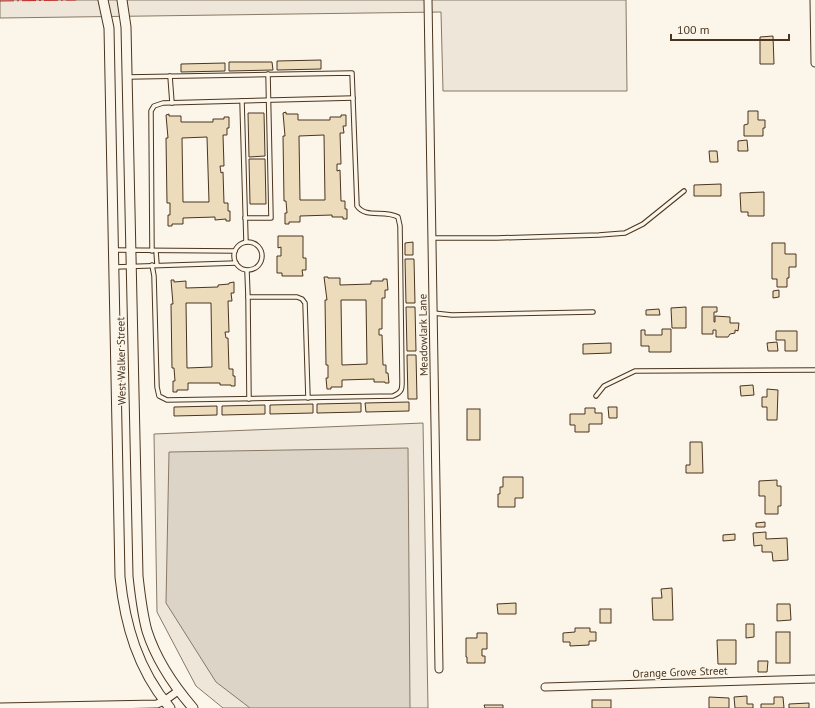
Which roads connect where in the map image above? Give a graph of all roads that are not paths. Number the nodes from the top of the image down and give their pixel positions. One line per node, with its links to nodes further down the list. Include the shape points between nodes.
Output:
1 (104, 0): 17 (street, West Walker Street, via 109,28)
2 (122, 0): 8 (street, West Walker Street, via 126,27)
3 (428, 0): 15 (street, Meadowlark Lane)
4 (814, 0): 5 (street)
5 (815, 63)
6 (268, 74): 7 (lane); 9 (lane, via 352,73); 10 (lane)
7 (170, 76): 8 (lane); 12 (lane)
8 (127, 78): 18 (street, West Walker Street)
9 (353, 98): 10 (lane); 31 (lane, via 357,206 366,213 391,213 398,217 400,226 402,388 399,394 393,396)
10 (269, 100): 11 (lane); 14 (lane, via 271,218)
11 (242, 101): 12 (lane); 14 (lane)
12 (172, 103): 19 (lane, via 154,106 151,111)
13 (684, 191): 15 (lane, via 643,224 625,233)
14 (245, 218): 16 (lane)
15 (432, 238): 28 (street, Meadowlark Lane)
16 (246, 242): 20 (lane); 25 (lane, via 258,246 263,254 259,267)
17 (113, 250): 18 (lane); 24 (street, West Walker Street)
18 (131, 251): 19 (lane); 23 (street, West Walker Street)
19 (154, 251): 20 (lane); 22 (lane)
20 (235, 251): 21 (lane)
21 (236, 263): 22 (lane); 25 (lane)
22 (154, 265): 23 (lane); 32 (lane, via 159,396 167,400)
23 (131, 266): 24 (lane); 36 (street, West Walker Street, via 140,601 148,632 161,662)
24 (114, 267): 37 (street, West Walker Street, via 120,577 131,637)
25 (247, 271): 26 (lane)
26 (248, 297): 31 (lane, via 298,296 305,303); 32 (lane)
27 (593, 312): 28 (lane, via 452,315)
28 (433, 313): 33 (street, Meadowlark Lane)
29 (815, 370): 30 (lane, via 635,371 604,386)
30 (596, 396)
31 (308, 398): 32 (lane)
32 (250, 399)
33 (439, 669)
34 (815, 679): 35 (street, Orange Grove Street)
35 (545, 687)
36 (178, 691): 37 (street); 41 (street, West Walker Street)
37 (164, 701): 39 (street, via 157,704); 40 (street, West Walker Street)
38 (0, 707): 39 (street)
39 (23, 707)
40 (170, 708)
41 (193, 708)

